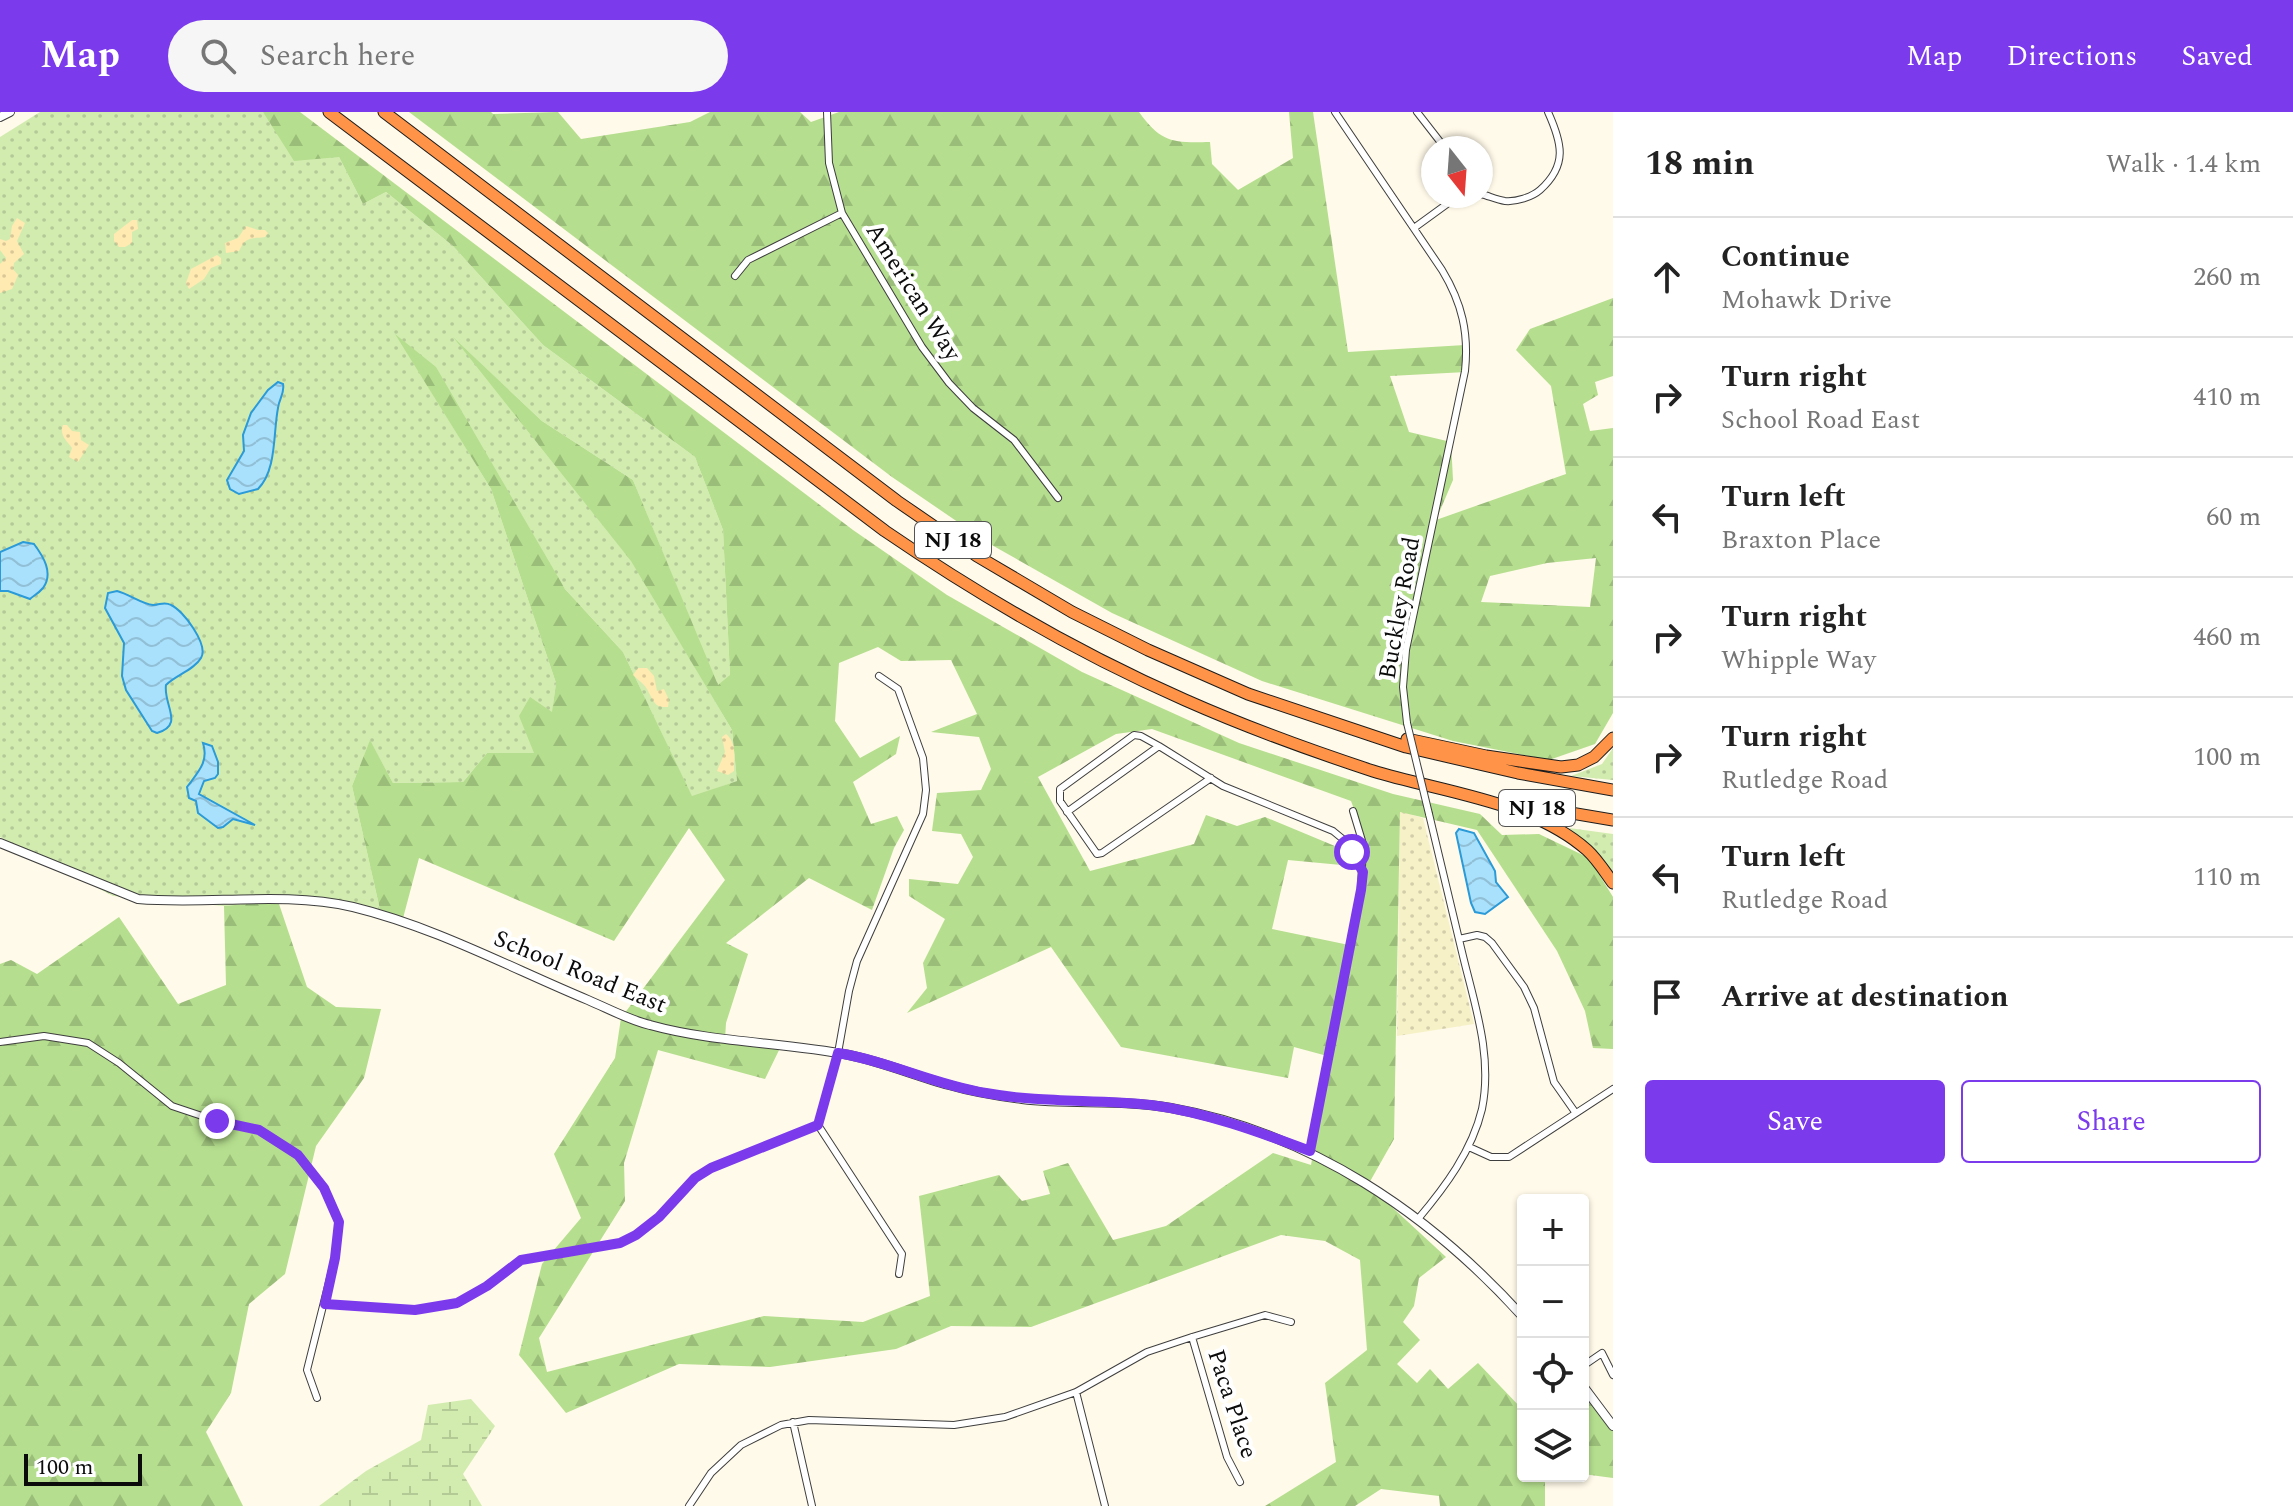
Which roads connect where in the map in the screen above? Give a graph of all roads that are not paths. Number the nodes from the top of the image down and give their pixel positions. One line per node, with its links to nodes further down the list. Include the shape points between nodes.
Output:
1 (10, 112): 8 (street)
2 (329, 112): 22 (highway, NJ 18, via 885,531 976,591 1084,652 1209,710 1371,770)
3 (384, 112): 17 (highway, NJ 18, via 859,474 987,562 1072,612 1188,669)
4 (827, 112): 12 (street, American Way, via 829,163)
5 (1335, 112): 13 (street, Buckley Road)
6 (1417, 112): 9 (street)
7 (1548, 112): 10 (street, via 1558,136 1560,159 1554,178 1534,195 1507,201)
8 (0, 117)
9 (1436, 136)
10 (1493, 197)
11 (1442, 208): 13 (street)
12 (842, 213): 14 (street, via 748,260); 15 (street, American Way, via 949,383 1014,440)
13 (1414, 228): 29 (street, Buckley Road, bridge, via 1453,287 1467,339 1461,396 1406,650 1403,687)
14 (735, 276)
15 (1058, 498)
16 (879, 676): 31 (street, via 898,689 923,758 926,790 923,814 857,961)
17 (1384, 738): 18 (highway, via 1561,767 1587,761); 21 (highway, NJ 18, via 1475,764)
18 (1613, 738)
19 (1159, 746): 20 (street); 24 (street); 24 (street, via 1134,735 1063,784 1058,797)
20 (1211, 778): 24 (street, via 1099,855); 27 (street, via 1333,831)
21 (1613, 790)
22 (1462, 794): 25 (highway, NJ 18); 28 (highway, via 1550,825 1584,847)
23 (1353, 811): 27 (street, via 1363,844)
24 (1067, 812)
25 (1613, 820)
26 (0, 843): 31 (street, School Road East, via 138,899 286,899 349,906 427,930 649,1025)
27 (1363, 872): 36 (street)
28 (1613, 883)
29 (1459, 939): 33 (street, via 1485,937 1524,987 1554,1082); 35 (street, Buckley Road, via 1486,1071)
30 (0, 1042): 39 (street, via 44,1036 88,1043 172,1106 259,1130 298,1155 324,1188 339,1222)
31 (838, 1053): 34 (street); 36 (street, School Road East, via 989,1094 1171,1108)
32 (1613, 1089): 33 (street)
33 (1575, 1112): 35 (street, via 1509,1157 1491,1157)
34 (818, 1125): 38 (street, via 902,1254); 39 (street, via 703,1173 659,1217 620,1243 521,1260 457,1303 415,1310)
35 (1469, 1147): 37 (street, Buckley Road)
36 (1310, 1151): 37 (street, School Road East)
37 (1418, 1219): 40 (street, School Road East)
38 (899, 1274)
39 (325, 1304): 47 (street, via 307,1370)
40 (1517, 1311)
41 (1291, 1322): 42 (street, via 1265,1315)
42 (1192, 1337): 45 (street, via 1147,1352); 50 (street, Paca Place, via 1227,1457)
43 (1589, 1362): 44 (street, via 1602,1353)
44 (1613, 1375)
45 (1076, 1392): 48 (street, via 1005,1417 954,1425); 53 (street)
46 (1589, 1394): 49 (street)
47 (317, 1398)
48 (793, 1422): 51 (street, via 741,1445 711,1473); 52 (street)
49 (1613, 1426)
50 (1240, 1482)
51 (689, 1506)
52 (812, 1506)
53 (1105, 1506)

